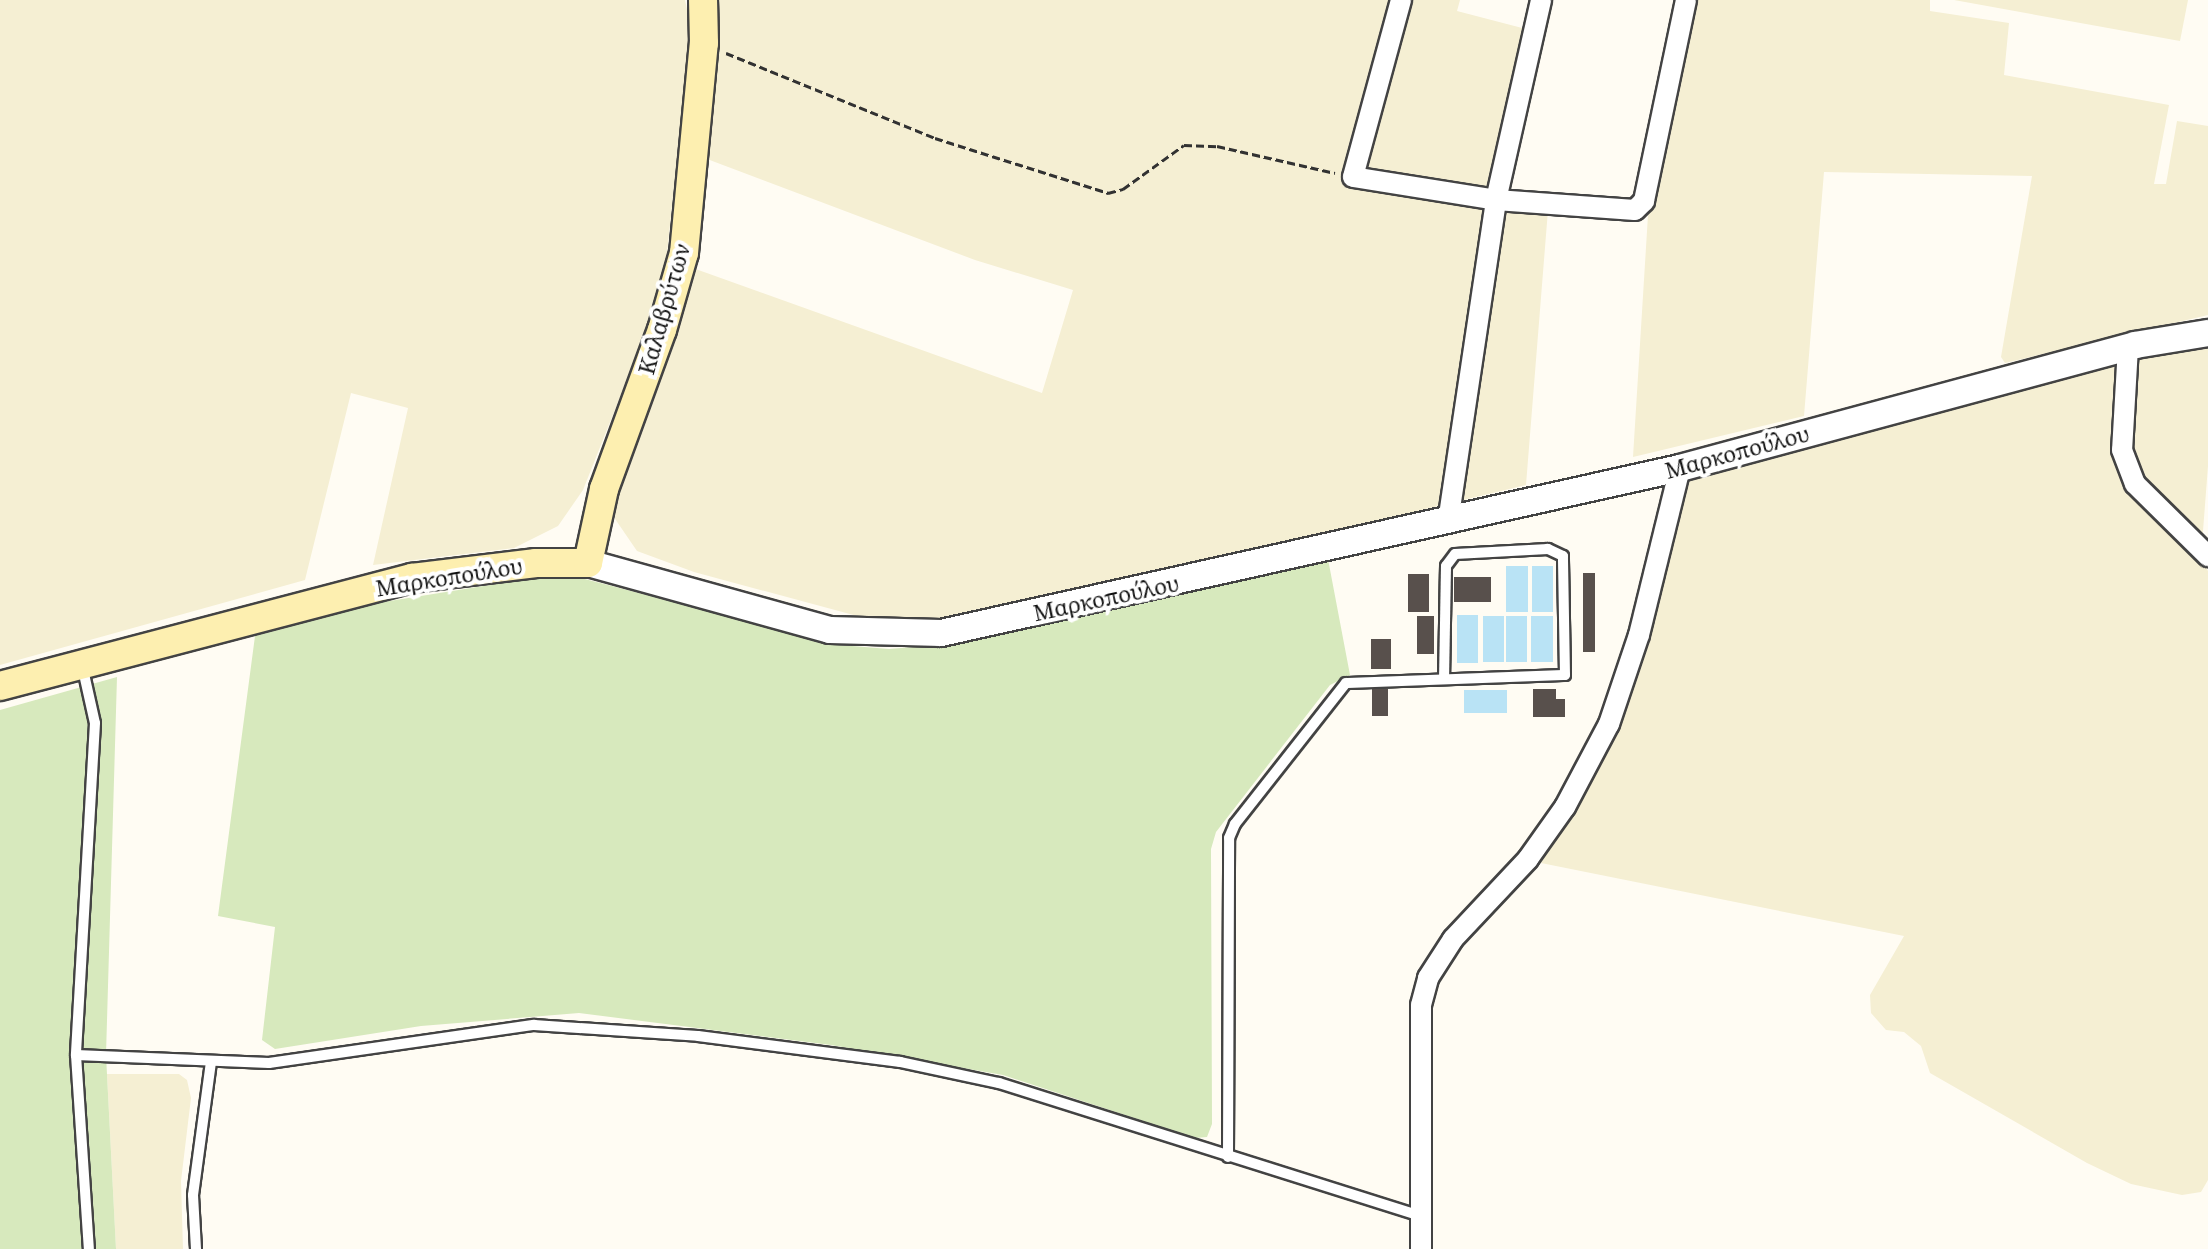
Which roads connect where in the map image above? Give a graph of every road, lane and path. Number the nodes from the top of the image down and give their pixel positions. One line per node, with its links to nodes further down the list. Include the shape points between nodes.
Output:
1 (703, 0): 5 (main road, Καλαβρύτων)
2 (1401, 0): 6 (street)
3 (1541, 0): 7 (street)
4 (1686, 0): 7 (street, via 1644,201 1635,210)
5 (704, 43): 6 (path, via 935,138 1108,193 1123,189 1184,145 1217,146); 13 (main road, Καλαβρύτων, via 684,253 604,489)
6 (1353, 177): 7 (street)
7 (1496, 200): 11 (street)
8 (2208, 333): 9 (street, Μαρκοπούλου)
9 (2128, 347): 10 (street, Μαρκοπούλου); 12 (street, via 2122,450 2135,484)
10 (1680, 468): 11 (street, Μαρκοπούλου); 20 (street, via 1639,635 1609,724 1565,807 1535,849 1453,939 1428,978 1421,1005)
11 (1448, 522): 13 (street, Μαρκοπούλου, via 928,634 830,630)
12 (2208, 556)
13 (588, 563): 14 (main road, Μαρκοπούλου, via 536,563 412,578)
14 (81, 663): 16 (main road, Μαρκοπούλου); 17 (lane, via 95,723)
15 (1444, 678): 15 (lane, via 1565,675 1563,556 1548,549 1455,554 1446,566); 19 (lane, via 1346,683 1235,824 1229,838)
16 (0, 686)
17 (76, 1055): 18 (lane); 21 (lane)
18 (211, 1061): 19 (lane, via 269,1063 534,1025 584,1025 900,1062 999,1083); 22 (lane, via 193,1195)
19 (1228, 1157): 20 (lane)
20 (1423, 1216): 23 (street)
21 (89, 1249)
22 (196, 1249)
23 (1421, 1249)

